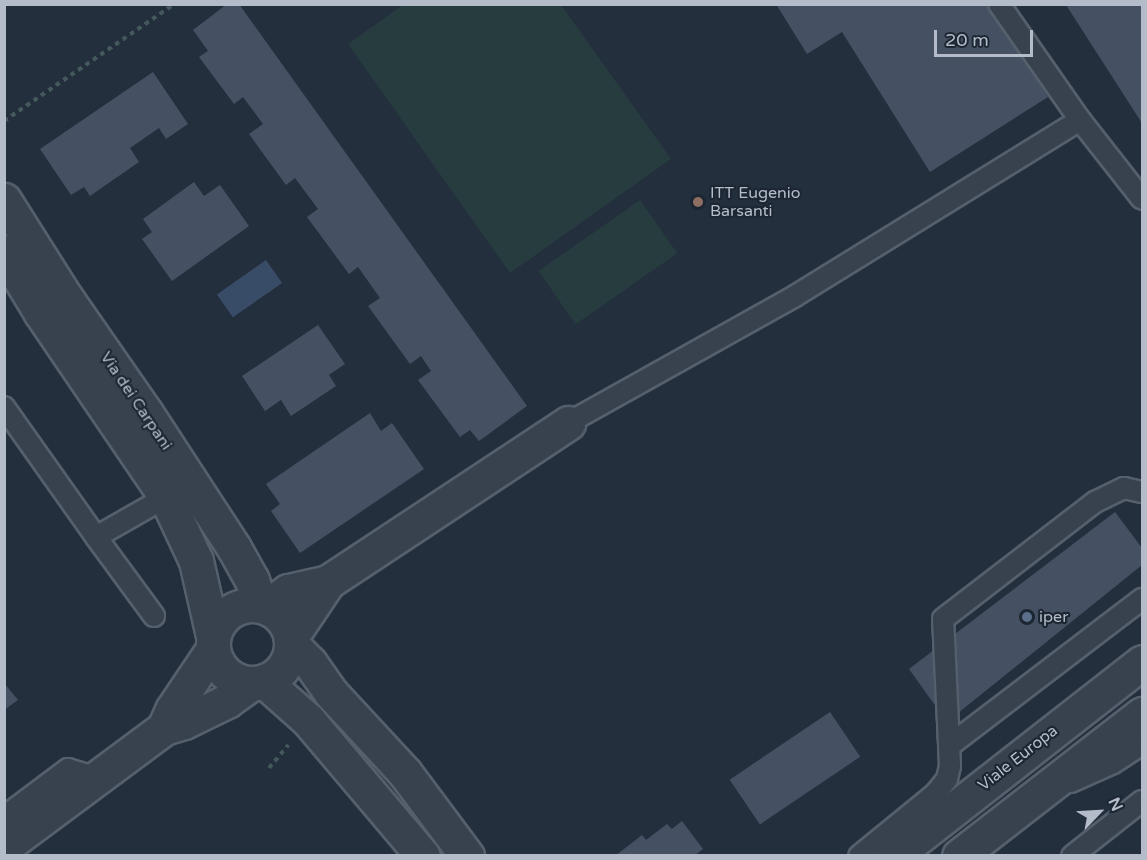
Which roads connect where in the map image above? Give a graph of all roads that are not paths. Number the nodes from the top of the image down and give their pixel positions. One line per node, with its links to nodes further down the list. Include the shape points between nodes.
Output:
1 (999, 4): 2 (lane)
2 (1080, 120): 3 (lane); 7 (lane, via 795,296)
3 (1143, 199)
4 (4, 200): 13 (street, Via dei Carpani, via 234,548)
5 (4, 252): 9 (street, Via dei Carpani)
6 (4, 407): 10 (lane)
7 (568, 423): 11 (street)
8 (1143, 492): 22 (lane, via 1124,488 1095,502 943,619)
9 (166, 497): 10 (lane); 16 (street, Via dei Carpani, via 196,561)
10 (96, 537): 14 (lane)
11 (328, 582): 13 (street, via 288,591); 15 (street)
12 (1143, 599): 22 (lane)
13 (263, 606): 15 (street, via 282,618); 16 (street, via 241,605 229,611 220,620)
14 (154, 616)
15 (291, 640): 18 (street, via 284,667 277,675); 31 (street, via 331,693 405,773)
16 (213, 643): 18 (street, via 220,668 230,677); 20 (street)
17 (1143, 662): 33 (street, Viale Europa)
18 (258, 682): 20 (street, via 227,701); 25 (street, via 309,720)
19 (1143, 714): 24 (street)
20 (165, 728): 23 (street)
21 (1143, 744): 24 (lane, via 1113,763)
22 (949, 746): 32 (lane, via 950,766 943,786)
23 (97, 778): 27 (lane, via 68,769); 28 (street)
24 (1035, 797): 34 (street)
25 (377, 798): 29 (lane, via 390,835); 30 (street)
26 (1143, 801): 35 (lane)
27 (4, 817)
28 (4, 847)
29 (404, 855)
30 (423, 855)
31 (467, 855)
32 (859, 855)
33 (894, 855)
34 (960, 855)
35 (1072, 855)

